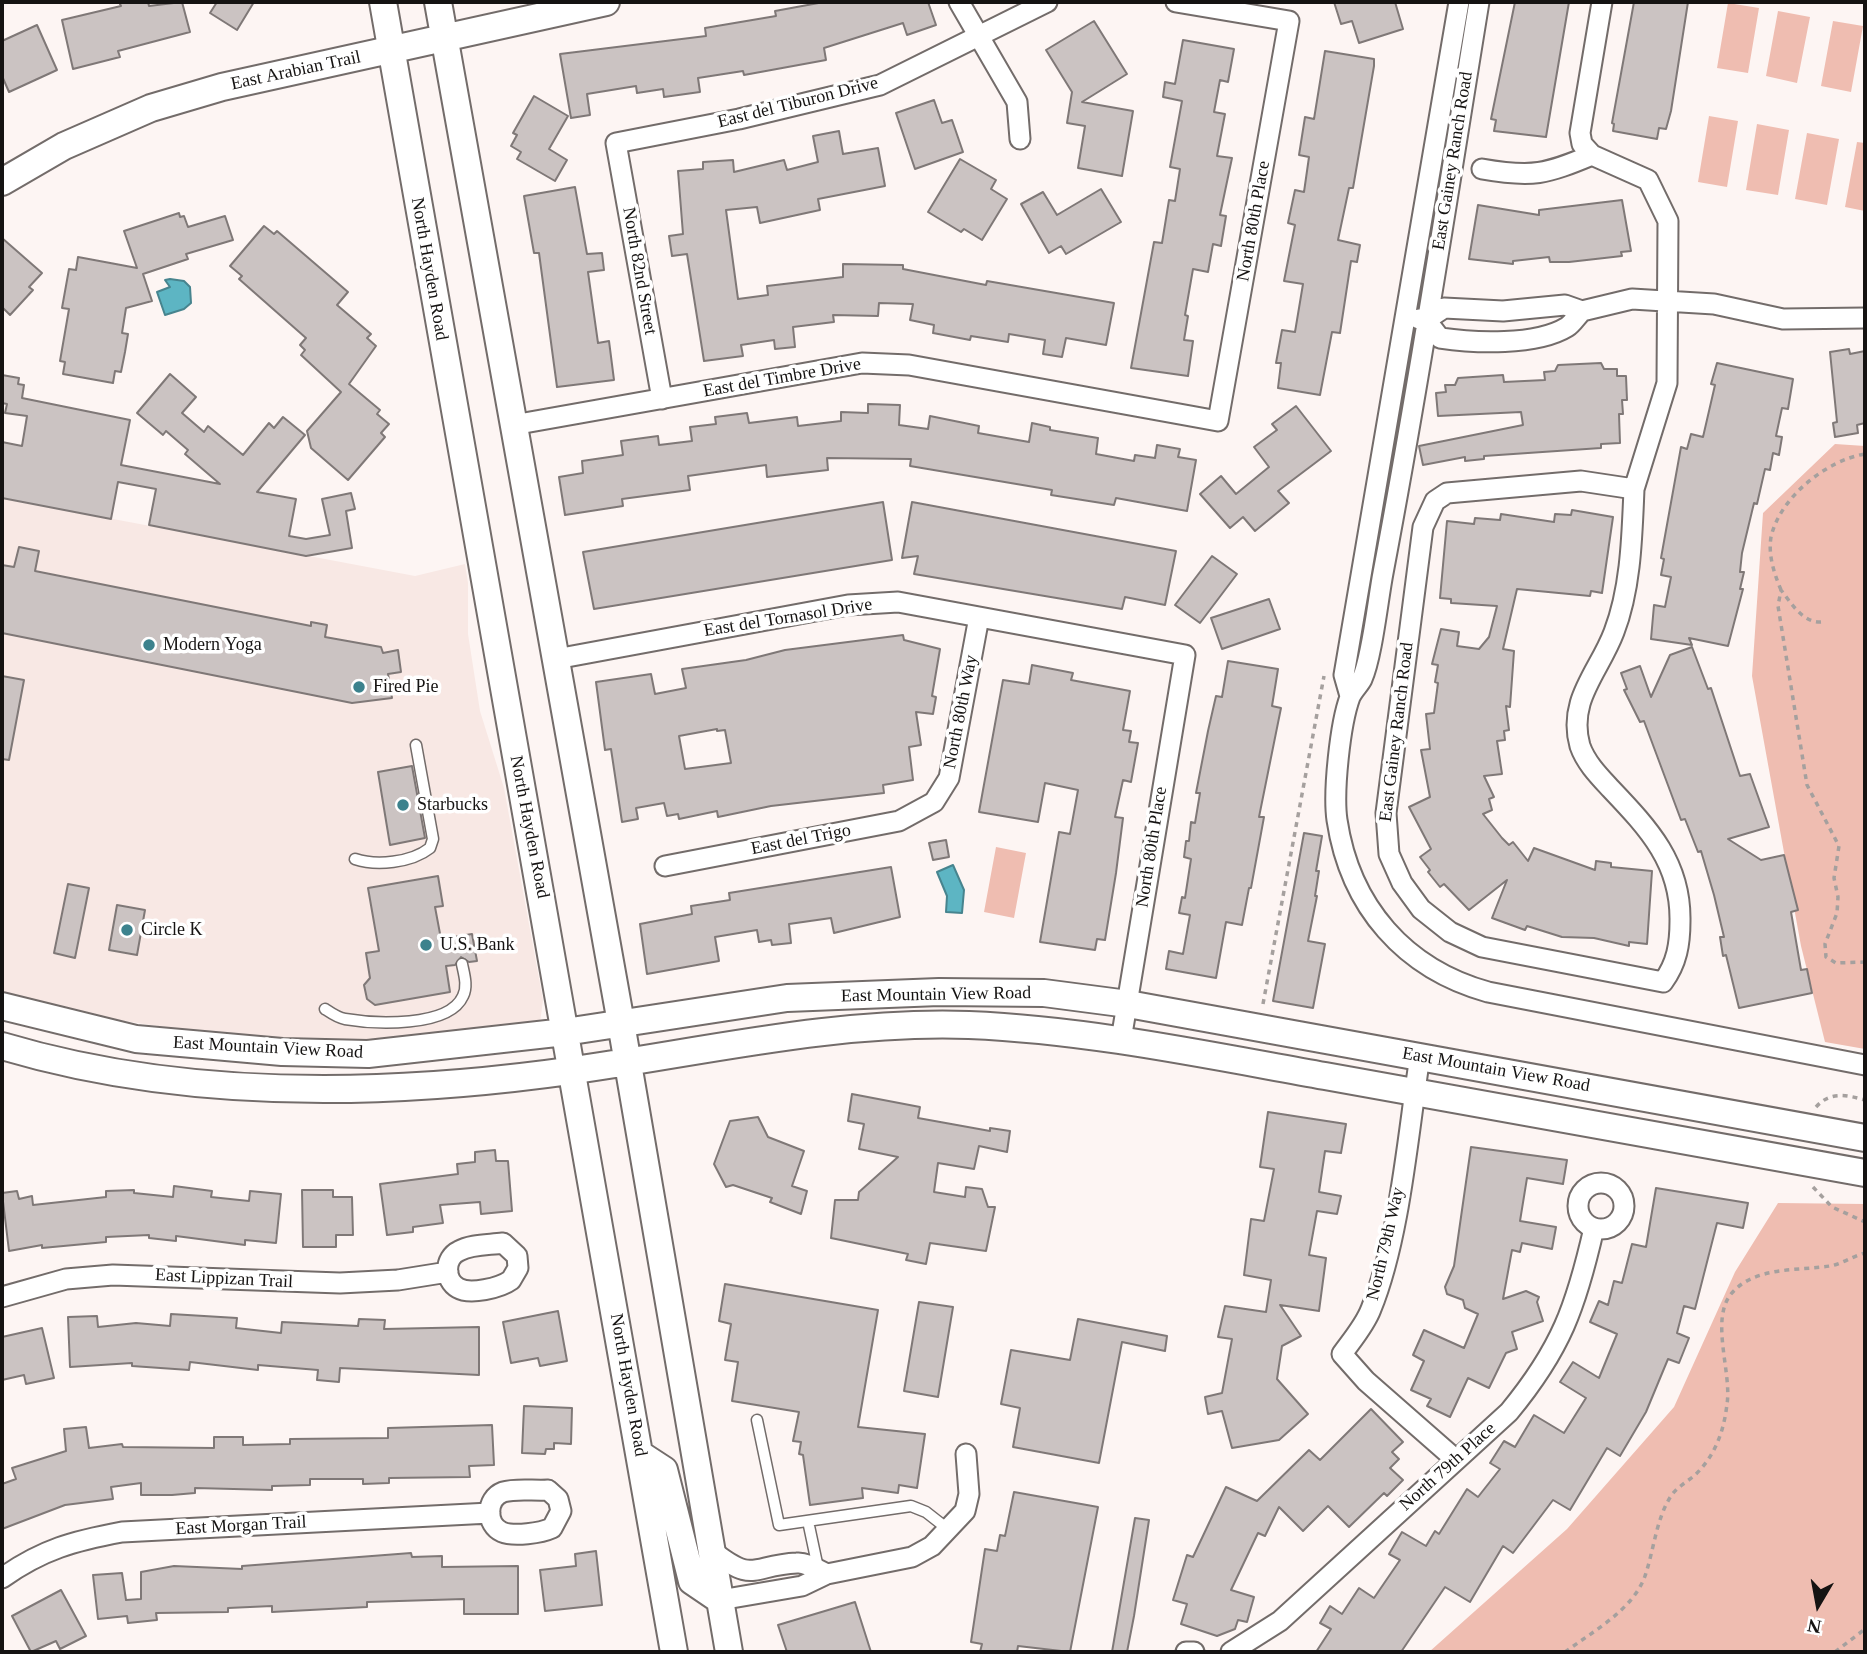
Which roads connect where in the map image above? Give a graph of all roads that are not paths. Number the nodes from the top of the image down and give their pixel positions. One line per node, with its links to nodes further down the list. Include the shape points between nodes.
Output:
1 (383, 2): 12 (main road, North Hayden Road)
2 (438, 2): 11 (main road)
3 (606, 2): 11 (main road, East Arabian Trail)
4 (959, 2): 10 (street)
5 (1047, 2): 10 (street, East del Tiburon Drive)
6 (1177, 2): 23 (street, North 80th Place, via 1290,21)
7 (1459, 2): 21 (street, East Gainey Ranch Road)
8 (1479, 2): 21 (street, East Gainey Ranch Road)
9 (1602, 2): 15 (street, via 1580,133 1582,144)
10 (979, 37): 13 (street, via 1017,102); 14 (street, East del Tiburon Drive, via 880,85)
11 (444, 39): 12 (main road, East Arabian Trail); 24 (main road)
12 (391, 50): 17 (main road, East Arabian Trail, via 222,87 151,108 64,146); 38 (main road, North Hayden Road)
13 (1020, 139)
14 (616, 143): 22 (street, North 82nd Street)
15 (1592, 155): 16 (street, East Gainey Ranch Road, via 1548,173 1514,175); 18 (street, East Gainey Ranch Road, via 1648,180 1668,221)
16 (1482, 169)
17 (2, 182)
18 (1668, 300): 19 (street, via 1632,299); 20 (street, via 1714,304 1783,319); 25 (street, East Gainey Ranch Road, via 1667,383)
19 (1582, 311): 21 (street, via 1565,305 1503,311 1444,307); 21 (street, via 1567,327 1507,341 1440,338)
20 (1865, 318)
21 (1417, 319): 43 (street, East Gainey Ranch Road, via 1344,676 1350,696 1336,792 1337,820 1361,892 1398,944 1454,982)
22 (662, 399): 23 (street, East del Timbre Drive, via 862,363 909,365); 24 (street, East del Timbre Drive)
23 (1218, 421)
24 (513, 425): 28 (main road)
25 (1634, 489): 25 (street, East Gainey Ranch Road, via 1581,481 1447,493 1435,501 1423,527 1385,833 1402,883 1421,909 1450,932 1482,947 1664,982 1679,946 1681,905 1676,876 1654,834 1593,770 1581,747 1576,720 1580,697 1614,632 1625,593)
26 (979, 617): 27 (street, East del Tornasol Drive); 28 (street, East del Tornasol Drive, via 898,602 848,604); 30 (street, North 80th Way, via 949,778)
27 (1185, 655): 34 (street, North 80th Place)
28 (556, 659): 37 (main road)
29 (416, 746): 31 (lane, via 433,839 430,848 414,856 371,864)
30 (934, 802): 32 (street, East del Trigo, via 899,821)
31 (355, 859)
32 (665, 866)
33 (462, 964): 36 (lane, via 463,998 442,1017 407,1022 342,1019)
34 (1128, 1004): 37 (main road, East Mountain View Road, via 1044,993 940,992 787,998); 39 (street, North 80th Place); 41 (main road, East Mountain View Road)
35 (2, 1006): 38 (main road, East Mountain View Road, via 136,1038 282,1052 413,1051)
36 (325, 1009)
37 (621, 1023): 38 (main road, East Mountain View Road); 42 (main road)
38 (565, 1032): 44 (main road, North Hayden Road)
39 (1121, 1040): 42 (main road, East Mountain View Road, via 954,1026 835,1031); 45 (main road, East Mountain View Road)
40 (2, 1046): 44 (main road, East Mountain View Road, via 142,1076 331,1090 425,1086)
41 (1420, 1056): 45 (street, North 79th Way); 46 (main road, East Mountain View Road)
42 (627, 1061): 44 (main road, East Mountain View Road); 58 (main road)
43 (1865, 1065)
44 (572, 1070): 53 (main road, North Hayden Road)
45 (1415, 1092): 47 (main road, East Mountain View Road); 54 (street, North 79th Way, via 1392,1236 1379,1287 1370,1312 1342,1354)
46 (1865, 1138)
47 (1865, 1173)
48 (1594, 1228): 54 (street, North 79th Place, via 1583,1279 1562,1335 1534,1382 1509,1412)
49 (448, 1272): 50 (street, East Lippizan Trail, via 340,1283 113,1275 66,1279)
50 (2, 1297)
51 (757, 1420): 56 (lane, via 779,1525)
52 (966, 1454): 57 (street, via 969,1494 965,1511)
53 (641, 1455): 61 (main road, via 664,1470 692,1581); 62 (main road, North Hayden Road)
54 (1455, 1459): 66 (street, North 79th Place, via 1280,1621)
55 (489, 1513): 60 (street, East Morgan Trail, via 122,1532 68,1542 30,1558)
56 (808, 1521): 57 (lane, via 911,1506); 59 (lane)
57 (949, 1530): 59 (street, via 912,1558)
58 (711, 1550): 59 (street, via 734,1569 751,1573 799,1562); 61 (main road)
59 (822, 1574): 61 (street, via 802,1586)
60 (2, 1578)
61 (720, 1600): 63 (main road)
62 (674, 1652)
63 (729, 1652)
64 (1186, 1652): 65 (street)
65 (1194, 1652)
66 (1230, 1652)

